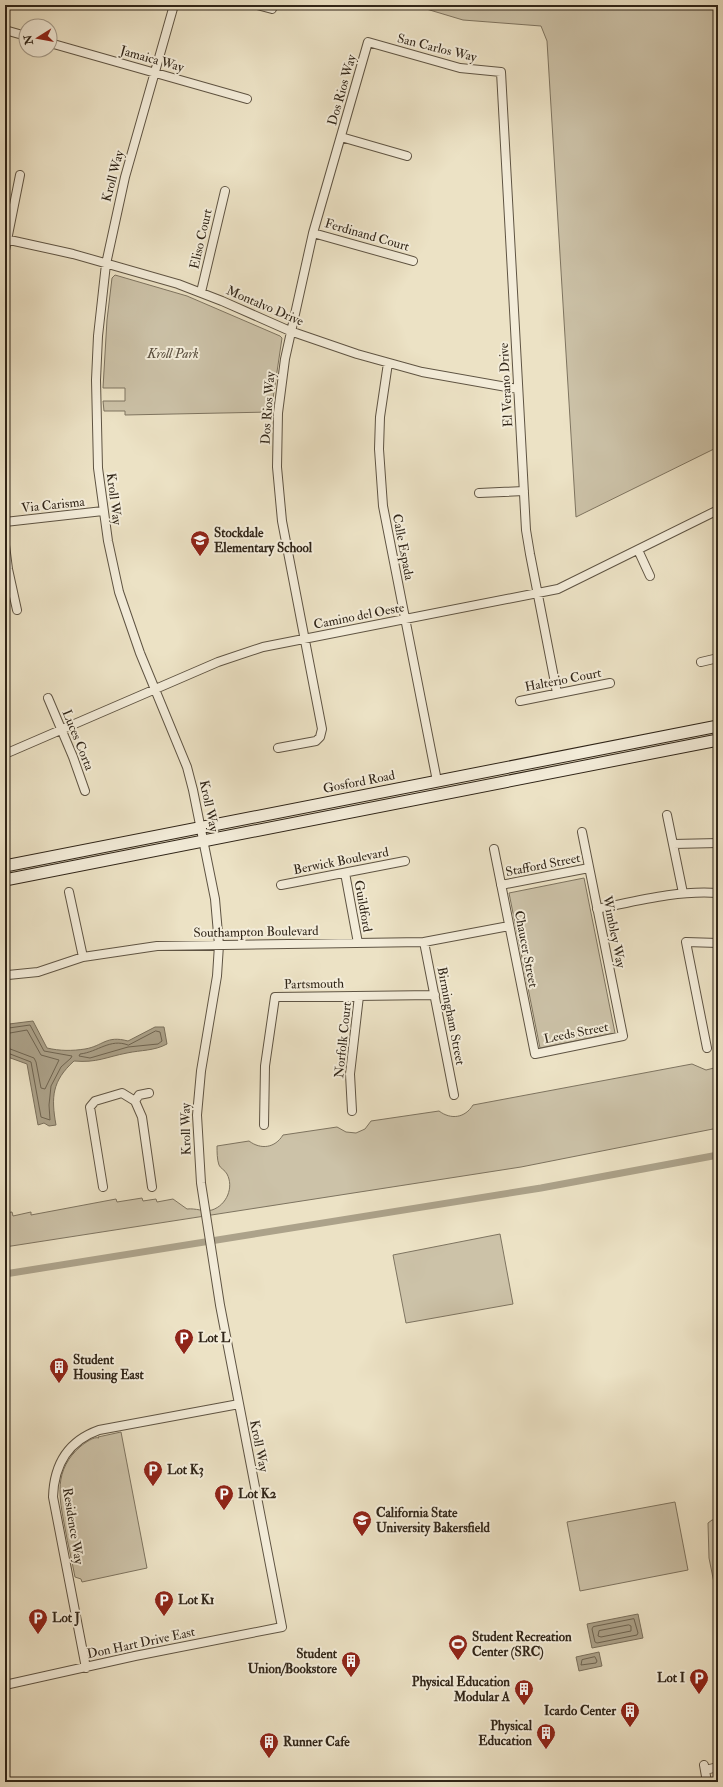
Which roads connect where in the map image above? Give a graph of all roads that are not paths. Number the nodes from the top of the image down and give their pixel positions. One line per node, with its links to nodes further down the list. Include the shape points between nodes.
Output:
1 (174, 5): 8 (street, Kroll Way)
2 (258, 5): 3 (street)
3 (272, 9)
4 (5, 31): 5 (street)
5 (18, 34)
6 (368, 42): 9 (street, San Carlos Way, via 460,68); 11 (street, Dos Rios Way)
7 (58, 45): 8 (street, Jamaica Way)
8 (155, 72): 10 (street, Jamaica Way); 19 (street, Kroll Way, via 125,178)
9 (501, 72): 23 (street, El Verano Drive)
10 (247, 99)
11 (341, 138): 12 (street); 15 (street, Dos Rios Way)
12 (407, 156)
13 (20, 174): 16 (street)
14 (224, 191): 20 (street, Eliso Court)
15 (313, 233): 18 (street, Ferdinand Court); 21 (street, Dos Rios Way)
16 (6, 239): 17 (street); 19 (street, Montalvo Drive)
17 (5, 250)
18 (413, 261)
19 (106, 264): 20 (street, Montalvo Drive); 27 (street, Kroll Way, via 100,309 96,380 97,446)
20 (201, 292): 21 (street, Montalvo Drive)
21 (290, 331): 22 (street, Montalvo Drive); 35 (street, Dos Rios Way, via 278,413 277,467 282,521)
22 (388, 363): 23 (street, Montalvo Drive); 34 (street, Calle Espada, via 380,417 380,478)
23 (518, 389): 24 (street, El Verano Drive)
24 (524, 490): 25 (street); 32 (street, El Verano Drive, via 527,536)
25 (479, 493)
26 (718, 510): 30 (street, Camino del Oeste)
27 (103, 511): 28 (street, Via Carisma); 39 (street, Kroll Way, via 120,592)
28 (5, 522)
29 (5, 544): 33 (street)
30 (638, 550): 31 (street); 32 (street, Camino del Oeste, via 567,585)
31 (650, 576)
32 (537, 593): 34 (street, Camino del Oeste); 40 (street, El Verano Drive)
33 (18, 610)
34 (405, 619): 35 (street, Camino del Oeste); 48 (street, Calle Espada)
35 (304, 639): 39 (street, Camino del Oeste, via 240,654); 46 (street, Dos Rios Way, via 322,729 316,741)
36 (718, 658): 37 (street)
37 (701, 662)
38 (610, 683): 40 (street, Halterio Court)
39 (155, 689): 44 (street, Camino del Oeste); 51 (street, Kroll Way, via 187,767)
40 (557, 693): 42 (street, Halterio Court)
41 (48, 698): 44 (street, Luces Corta)
42 (520, 701)
43 (718, 726): 48 (main road, Gosford Road)
44 (61, 729): 47 (street, Camino del Oeste); 49 (street, Luces Corta)
45 (718, 740): 53 (main road)
46 (278, 748)
47 (5, 754)
48 (437, 781): 51 (main road, Gosford Road)
49 (85, 791)
50 (667, 815): 55 (street)
51 (201, 827): 53 (street, Kroll Way); 58 (main road, Gosford Road)
52 (582, 832): 59 (street, Wimbley Way)
53 (204, 841): 61 (main road); 72 (street, Kroll Way, via 215,899)
54 (718, 843): 55 (street)
55 (673, 844): 65 (street)
56 (494, 849): 63 (street, Chaucer Street)
57 (405, 861): 60 (street, Berwick Boulevard)
58 (5, 866)
59 (589, 868): 63 (street, Stafford Street); 67 (street, Wimbley Way)
60 (345, 873): 62 (street, Berwick Boulevard); 70 (street, Guildford)
61 (5, 880)
62 (281, 885)
63 (501, 885): 68 (street, Chaucer Street)
64 (68, 892): 73 (street)
65 (682, 893): 66 (street); 67 (street)
66 (718, 893)
67 (597, 909): 77 (street, Wimbley Way)
68 (509, 926): 69 (street, Southampton Boulevard); 79 (street, Chaucer Street)
69 (424, 942): 70 (street, Southampton Boulevard); 75 (street, Birmingham Street)
70 (358, 943): 72 (street, Southampton Boulevard)
71 (718, 943): 78 (street, via 686,942)
72 (219, 945): 73 (street, Southampton Boulevard, via 157,946); 87 (street, Kroll Way, via 217,984 201,1071 197,1115 201,1183)
73 (83, 957): 74 (street, Southampton Boulevard, via 38,972 8,975)
74 (5, 972)
75 (435, 995): 76 (street, Partsmouth); 81 (street, Birmingham Street)
76 (359, 996): 83 (street, Norfolk Court, via 350,1074); 84 (street, Partsmouth, via 275,997 265,1066)
77 (622, 1036): 79 (street, Leeds Street)
78 (707, 1048)
79 (534, 1054)
80 (149, 1093): 82 (street, via 139,1095)
81 (454, 1095)
82 (135, 1101): 85 (street, via 122,1093 95,1101 90,1107); 86 (street, via 142,1116)
83 (352, 1111)
84 (264, 1125)
85 (103, 1187)
86 (152, 1187)
87 (238, 1404): 88 (street, Kroll Way); 89 (street, Residence Way, via 99,1430 77,1442 62,1458 54,1479 53,1497)
88 (282, 1627): 89 (street, Don Hart Drive East)
89 (86, 1668): 90 (street, Don Hart Drive East)
90 (5, 1685)
91 (718, 1767): 92 (street, via 704,1768)
92 (707, 1782)

